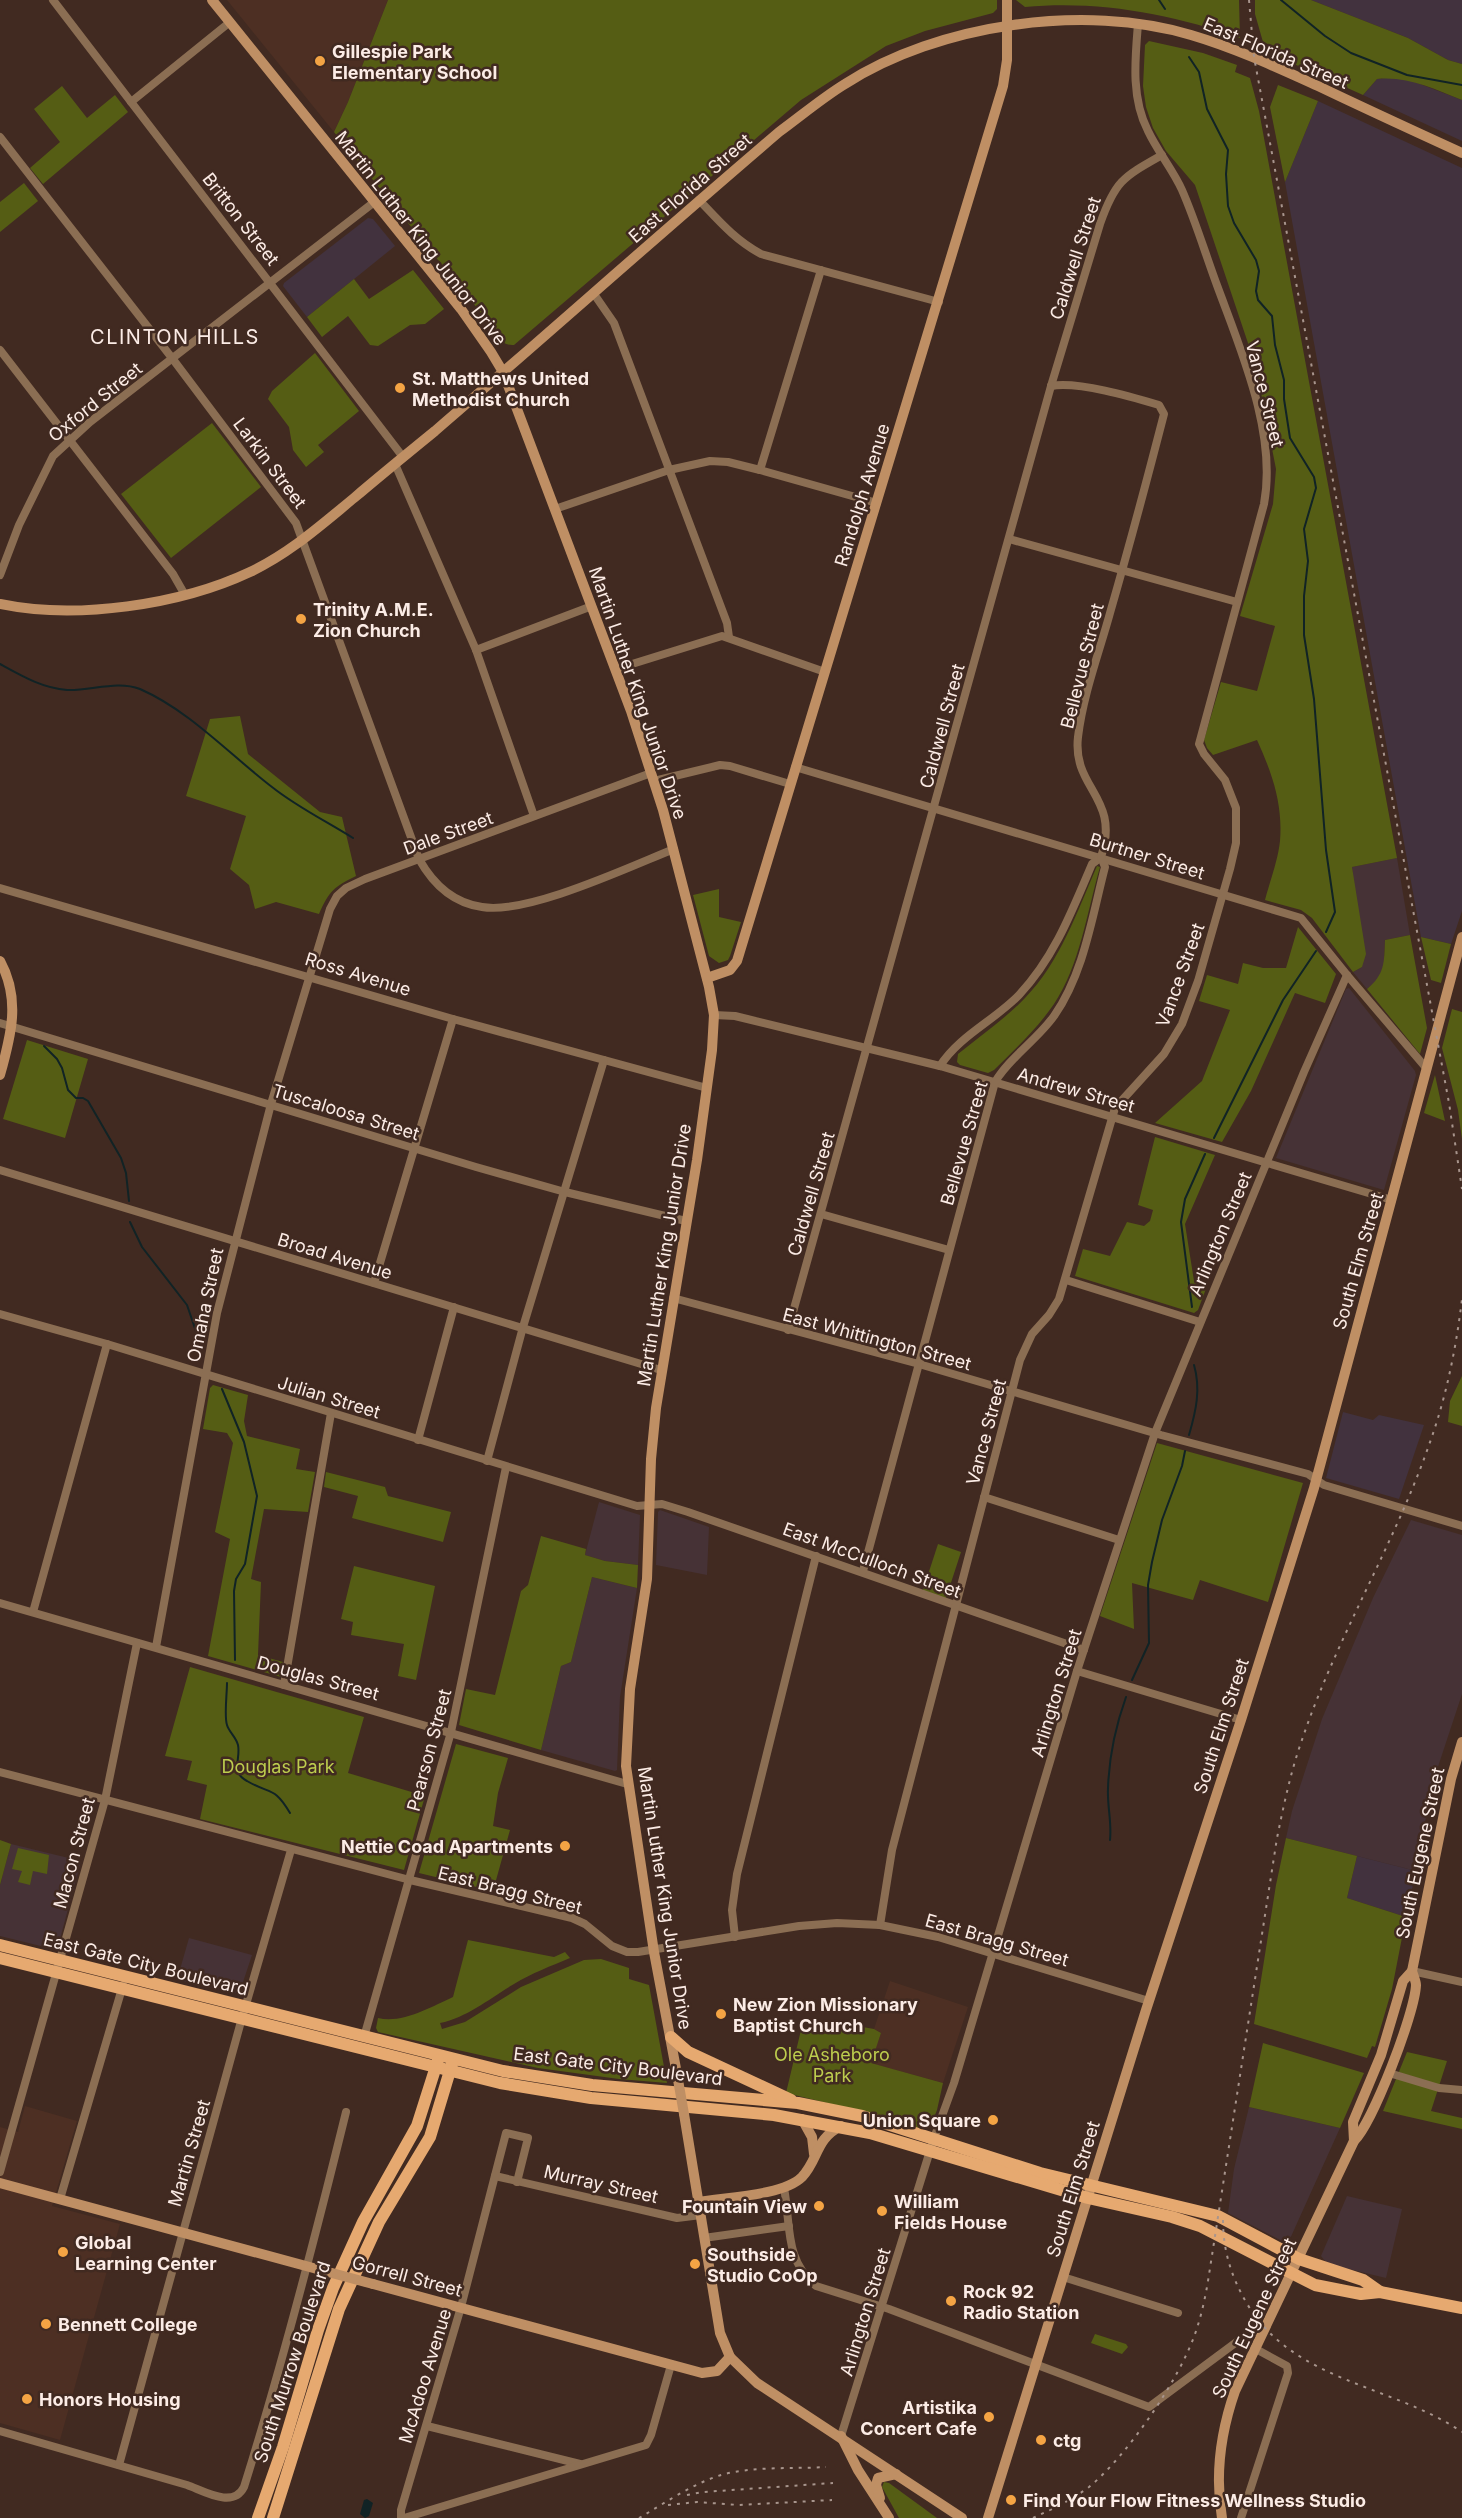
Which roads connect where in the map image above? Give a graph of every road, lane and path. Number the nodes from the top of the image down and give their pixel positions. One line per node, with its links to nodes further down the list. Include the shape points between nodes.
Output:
1 (53, 0): 7 (street, Britton Street)
2 (212, 0): 4 (main road, Martin Luther King Junior Drive)
3 (1007, 0): 6 (main road, Randolph Avenue)
4 (230, 22): 7 (street); 12 (main road, Martin Luther King Junior Drive)
5 (1138, 24): 6 (main road, East Florida Street, via 1066,20); 9 (main road, East Florida Street, via 1189,34 1254,57); 10 (street, Vance Street, via 1134,73 1137,94 1147,130)
6 (1008, 26): 11 (main road, East Florida Street, via 955,36 914,50 846,83 779,132); 16 (main road, Randolph Avenue, via 1003,86)
7 (131, 102): 14 (street, Britton Street)
8 (0, 137): 18 (street, Larkin Street)
9 (1462, 153)
10 (1162, 154): 20 (street, Caldwell Street, via 1125,177 1108,200); 32 (street, Vance Street, via 1182,189 1246,361 1268,469)
11 (699, 200): 13 (street, via 743,244 761,254); 15 (main road, East Florida Street)
12 (373, 203): 14 (street, Oxford Street); 19 (main road, Martin Luther King Junior Drive, via 461,309)
13 (821, 270): 16 (street); 24 (street)
14 (271, 283): 18 (street, Oxford Street); 22 (street, Britton Street)
15 (594, 294): 19 (main road, East Florida Street); 23 (street, via 614,323)
16 (939, 302): 25 (main road, Randolph Avenue)
17 (0, 350): 21 (street)
18 (172, 358): 21 (street, Oxford Street); 28 (street, Larkin Street, via 296,523)
19 (503, 372): 22 (main road, East Florida Street); 26 (main road, Martin Luther King Junior Drive)
20 (1051, 386): 27 (street, Caldwell Street); 29 (street, Bellevue Street, via 1060,384 1138,399 1159,405 1164,414)
21 (69, 439): 30 (street, Oxford Street, via 43,474); 31 (street)
22 (399, 460): 28 (main road, East Florida Street); 36 (street, Britton Street)
23 (669, 470): 24 (street, via 710,461); 26 (street); 35 (street)
24 (760, 470): 25 (street)
25 (877, 503): 38 (main road, Randolph Avenue)
26 (555, 509): 34 (main road, Martin Luther King Junior Drive)
27 (1009, 539): 29 (street); 42 (street, Caldwell Street)
28 (303, 540): 31 (main road, East Florida Street, via 249,572); 46 (street, Larkin Street)
29 (1123, 569): 32 (street); 45 (street, Bellevue Street, via 1078,738 1083,774 1104,808 1107,823)
30 (0, 575)
31 (185, 595): 33 (main road, East Florida Street, via 109,608 42,610)
32 (1237, 602): 48 (street, Vance Street, via 1199,744 1225,780 1236,808 1236,843)
33 (0, 604)
34 (592, 606): 36 (street); 37 (main road, Martin Luther King Junior Drive)
35 (729, 637): 37 (street, via 716,637); 38 (street)
36 (476, 650): 43 (street, Britton Street)
37 (616, 669): 40 (main road, Martin Luther King Junior Drive)
38 (825, 672): 39 (main road, Randolph Avenue)
39 (795, 767): 41 (main road, Randolph Avenue); 42 (street, Burtner Street)
40 (652, 777): 41 (street, Dale Street, via 720,765); 43 (street, Dale Street); 44 (main road, Martin Luther King Junior Drive)
41 (790, 784): 53 (main road, Randolph Avenue, via 737,961 730,970)
42 (934, 810): 45 (street, Burtner Street); 58 (street, Caldwell Street)
43 (534, 816): 46 (street, Dale Street)
44 (674, 849): 46 (street, Larkin Street, via 575,889 498,908 471,905 446,893 427,874); 53 (main road, Martin Luther King Junior Drive)
45 (1101, 857): 48 (street, Burtner Street); 60 (street, via 1092,864 1054,950 1037,973 1003,1010 950,1052); 63 (street, Bellevue Street, via 1105,867 1071,986 1043,1030)
46 (419, 859): 52 (street, Dale Street, via 365,879 337,896)
47 (0, 888): 52 (street, Ross Avenue)
48 (1222, 894): 51 (street, Burtner Street, via 1301,918); 66 (street, Vance Street, via 1182,1024 1164,1054)
49 (1462, 937): 61 (main road, South Elm Street)
50 (0, 961): 57 (main road, via 12,992)
51 (1347, 975): 61 (street, Burtner Street); 68 (street, Arlington Street)
52 (310, 976): 55 (street, Ross Avenue); 65 (street, Omaha Street)
53 (707, 978): 54 (main road, Martin Luther King Junior Drive)
54 (714, 1015): 58 (street, Andrew Street, via 735,1016); 64 (main road, Martin Luther King Junior Drive)
55 (453, 1018): 59 (street, Ross Avenue); 67 (street)
56 (0, 1023): 57 (street, Tuscaloosa Street)
57 (12, 1027): 62 (main road); 65 (street, Tuscaloosa Street)
58 (868, 1047): 60 (street, Andrew Street); 72 (street, Caldwell Street)
59 (604, 1059): 64 (street, Ross Avenue); 70 (street)
60 (940, 1066): 63 (street, Andrew Street)
61 (1427, 1069): 71 (main road, South Elm Street)
62 (0, 1075)
63 (995, 1082): 66 (street, Andrew Street); 75 (street, Bellevue Street)
64 (707, 1088): 73 (main road, Martin Luther King Junior Drive)
65 (271, 1104): 67 (street, Tuscaloosa Street); 74 (street, Omaha Street)
66 (1112, 1116): 68 (street, Andrew Street); 76 (street, Vance Street)
67 (414, 1148): 70 (street, Tuscaloosa Street); 77 (street)
68 (1266, 1163): 71 (street, Andrew Street); 81 (street, Arlington Street)
69 (0, 1170): 74 (street, Broad Avenue)
70 (565, 1192): 73 (street, Tuscaloosa Street); 82 (street)
71 (1392, 1200): 94 (main road, South Elm Street)
72 (821, 1214): 75 (street); 83 (street, Caldwell Street)
73 (686, 1221): 78 (main road, Martin Luther King Junior Drive)
74 (234, 1242): 77 (street, Broad Avenue); 87 (street, Omaha Street)
75 (949, 1250): 85 (street, Bellevue Street)
76 (1066, 1280): 81 (street); 88 (street, Vance Street, via 1049,1315 1026,1342)
77 (374, 1283): 79 (street, Broad Avenue)
78 (673, 1298): 83 (street, East Whittington Street); 86 (main road, Martin Luther King Junior Drive)
79 (454, 1307): 82 (street, Broad Avenue); 91 (street)
80 (0, 1314): 84 (street, Julian Street)
81 (1200, 1323): 90 (street, Arlington Street)
82 (523, 1328): 86 (street, Broad Avenue); 92 (street)
83 (788, 1330): 85 (street, East Whittington Street)
84 (107, 1344): 87 (street, Julian Street); 103 (street)
85 (919, 1364): 88 (street, East Whittington Street); 100 (street, Bellevue Street)
86 (661, 1370): 96 (main road, Martin Luther King Junior Drive, via 652,1436)
87 (205, 1374): 89 (street, Julian Street); 105 (street, Omaha Street)
88 (1012, 1391): 90 (street, East Whittington Street); 95 (street, Vance Street)
89 (331, 1413): 91 (street, Julian Street); 108 (street)
90 (1155, 1433): 94 (street, East Whittington Street, via 1308,1474); 98 (street, Arlington Street)
91 (418, 1440): 92 (street, Julian Street)
92 (487, 1461): 93 (street, Julian Street)
93 (506, 1467): 96 (street, Julian Street, via 637,1506); 110 (street, Pearson Street)
94 (1316, 1480): 97 (street, East Whittington Street); 109 (main road, South Elm Street)
95 (984, 1497): 98 (street); 102 (street, Vance Street)
96 (649, 1505): 99 (street, East McCulloch Street, via 662,1504); 113 (main road, Martin Luther King Junior Drive, via 645,1597 630,1689)
97 (1462, 1526)
98 (1119, 1540): 106 (street, Arlington Street)
99 (816, 1556): 100 (street, East McCulloch Street); 118 (street, via 737,1874 732,1910)
100 (862, 1571): 102 (street, East McCulloch Street)
101 (0, 1603): 103 (street, Douglas Street)
102 (955, 1606): 106 (street, East McCulloch Street); 117 (street, Vance Street, via 892,1850)
103 (33, 1612): 104 (street, Douglas Street)
104 (137, 1643): 105 (street, Douglas Street); 114 (street, Macon Street)
105 (156, 1647): 108 (street, Douglas Street)
106 (1084, 1650): 107 (street, Arlington Street)
107 (1077, 1671): 109 (street); 121 (street, Arlington Street)
108 (284, 1685): 110 (street, Douglas Street)
109 (1241, 1720): 127 (main road, South Elm Street)
110 (452, 1732): 113 (street, Douglas Street); 116 (street, Pearson Street)
111 (1462, 1742): 124 (main road, South Eugene Street)
112 (0, 1772): 114 (street, East Bragg Street)
113 (627, 1784): 120 (main road, Martin Luther King Junior Drive)
114 (105, 1800): 115 (street, East Bragg Street); 123 (street, Macon Street)
115 (291, 1850): 116 (street, East Bragg Street); 128 (street, Martin Street)
116 (410, 1880): 120 (street, East Bragg Street, via 572,1918 612,1946 627,1952); 129 (street, Pearson Street)
117 (880, 1925): 118 (street, East Bragg Street, via 799,1926); 121 (street, East Bragg Street)
118 (735, 1937): 120 (street, East Bragg Street)
119 (0, 1945): 123 (main road, East Gate City Boulevard)
120 (654, 1952): 130 (main road, Martin Luther King Junior Drive)
121 (993, 1953): 127 (street, East Bragg Street); 139 (street, Arlington Street)
122 (0, 1958): 123 (main road, East Gate City Boulevard)
123 (58, 1966): 125 (main road, East Gate City Boulevard); 143 (street, Macon Street)
124 (1412, 1971): 126 (street); 133 (main road, South Eugene Street, via 1416,1984); 140 (main road, South Eugene Street, via 1403,1981 1381,2055 1353,2122)
125 (123, 1982): 128 (main road, East Gate City Boulevard); 149 (street)
126 (1462, 1982)
127 (1149, 2001): 148 (main road, South Elm Street)
128 (244, 2013): 129 (main road, East Gate City Boulevard); 131 (main road, East Gate City Boulevard); 153 (street, Martin Street)
129 (364, 2037): 131 (main road, East Gate City Boulevard)
130 (671, 2037): 135 (main road, via 688,2052); 150 (main road, Martin Luther King Junior Drive, bridge)
131 (437, 2062): 132 (main road, East Gate City Boulevard); 177 (main road, South Murrow Boulevard, via 417,2126 363,2222 333,2288)
132 (452, 2066): 135 (main road, East Gate City Boulevard, via 592,2085); 137 (main road, East Gate City Boulevard, via 527,2089); 178 (main road, South Murrow Boulevard, via 430,2137 379,2222 339,2309)
133 (1389, 2073): 134 (street, via 1438,2088); 140 (main road, South Eugene Street, via 1363,2132)
134 (1462, 2090)
135 (798, 2103): 139 (main road, East Gate City Boulevard, via 862,2116)
136 (346, 2112): 156 (street)
137 (802, 2119): 138 (main road, East Gate City Boulevard); 142 (main road, via 812,2137)
138 (841, 2126): 141 (main road, East Gate City Boulevard); 142 (main road, via 826,2135)
139 (934, 2138): 141 (street, Arlington Street); 148 (main road, East Gate City Boulevard)
140 (1354, 2141): 155 (main road, South Eugene Street)
141 (930, 2151): 148 (main road, East Gate City Boulevard); 161 (street, Arlington Street)
142 (814, 2155): 147 (main road, via 801,2177)
143 (0, 2172)
144 (495, 2176): 145 (street, Murray Street); 145 (street, McAdoo Avenue, via 507,2133 528,2138); 160 (street, McAdoo Avenue)
145 (517, 2182): 151 (street, Murray Street, via 677,2218)
146 (0, 2183): 149 (main road, Gorrell Street)
147 (784, 2188): 150 (main road); 152 (street)
148 (1089, 2193): 155 (main road, via 1173,2204 1218,2216); 157 (main road, via 1200,2226); 158 (main road, South Elm Street)
149 (60, 2199): 153 (main road, Gorrell Street)
150 (698, 2202): 151 (main road, Martin Luther King Junior Drive)
151 (700, 2215): 154 (main road, Martin Luther King Junior Drive)
152 (789, 2226): 154 (street); 161 (street, via 793,2258 807,2279 830,2292)
153 (183, 2232): 156 (main road, Gorrell Street); 173 (street, Martin Street)
154 (704, 2238): 166 (main road, Martin Luther King Junior Drive, via 720,2333)
155 (1299, 2259): 157 (main road, South Eugene Street); 159 (main road, via 1363,2280)
156 (312, 2267): 160 (main road, Gorrell Street, bridge); 173 (street, via 244,2487 238,2495 229,2499)
157 (1292, 2275): 159 (main road, via 1333,2289 1361,2294); 164 (main road, South Eugene Street)
158 (1063, 2277): 163 (street); 167 (main road, South Elm Street)
159 (1380, 2292): 162 (main road)
160 (462, 2307): 168 (main road, Gorrell Street); 169 (street, McAdoo Avenue)
161 (883, 2307): 167 (street); 171 (street, Arlington Street)
162 (1462, 2308)
163 (1178, 2313)
164 (1264, 2329): 165 (main road, South Eugene Street); 167 (street, via 1246,2334 1149,2408)
165 (1254, 2348): 184 (main road, South Eugene Street, via 1229,2409 1221,2453); 185 (street, via 1287,2366 1288,2373)
166 (730, 2357): 168 (main road, Gorrell Street, via 712,2373); 171 (main road, Martin Luther King Junior Drive, via 757,2383)
167 (1037, 2364): 183 (main road, South Elm Street)
168 (671, 2365): 172 (street, via 646,2445)
169 (427, 2426): 172 (street); 179 (street, McAdoo Avenue, via 401,2510)
170 (0, 2431): 173 (street)
171 (841, 2436): 174 (main road, Martin Luther King Junior Drive); 175 (main road)
172 (581, 2464): 179 (street)
173 (119, 2466)
174 (896, 2474): 175 (main road, via 876,2481); 176 (main road, Martin Luther King Junior Drive)
175 (880, 2502): 180 (main road)
176 (943, 2506): 181 (main road); 182 (main road, Martin Luther King Junior Drive)
177 (258, 2518)
178 (273, 2518)
179 (403, 2518)
180 (889, 2518)
181 (949, 2518)
182 (962, 2518)
183 (988, 2518)
184 (1222, 2518)
185 (1241, 2518)

